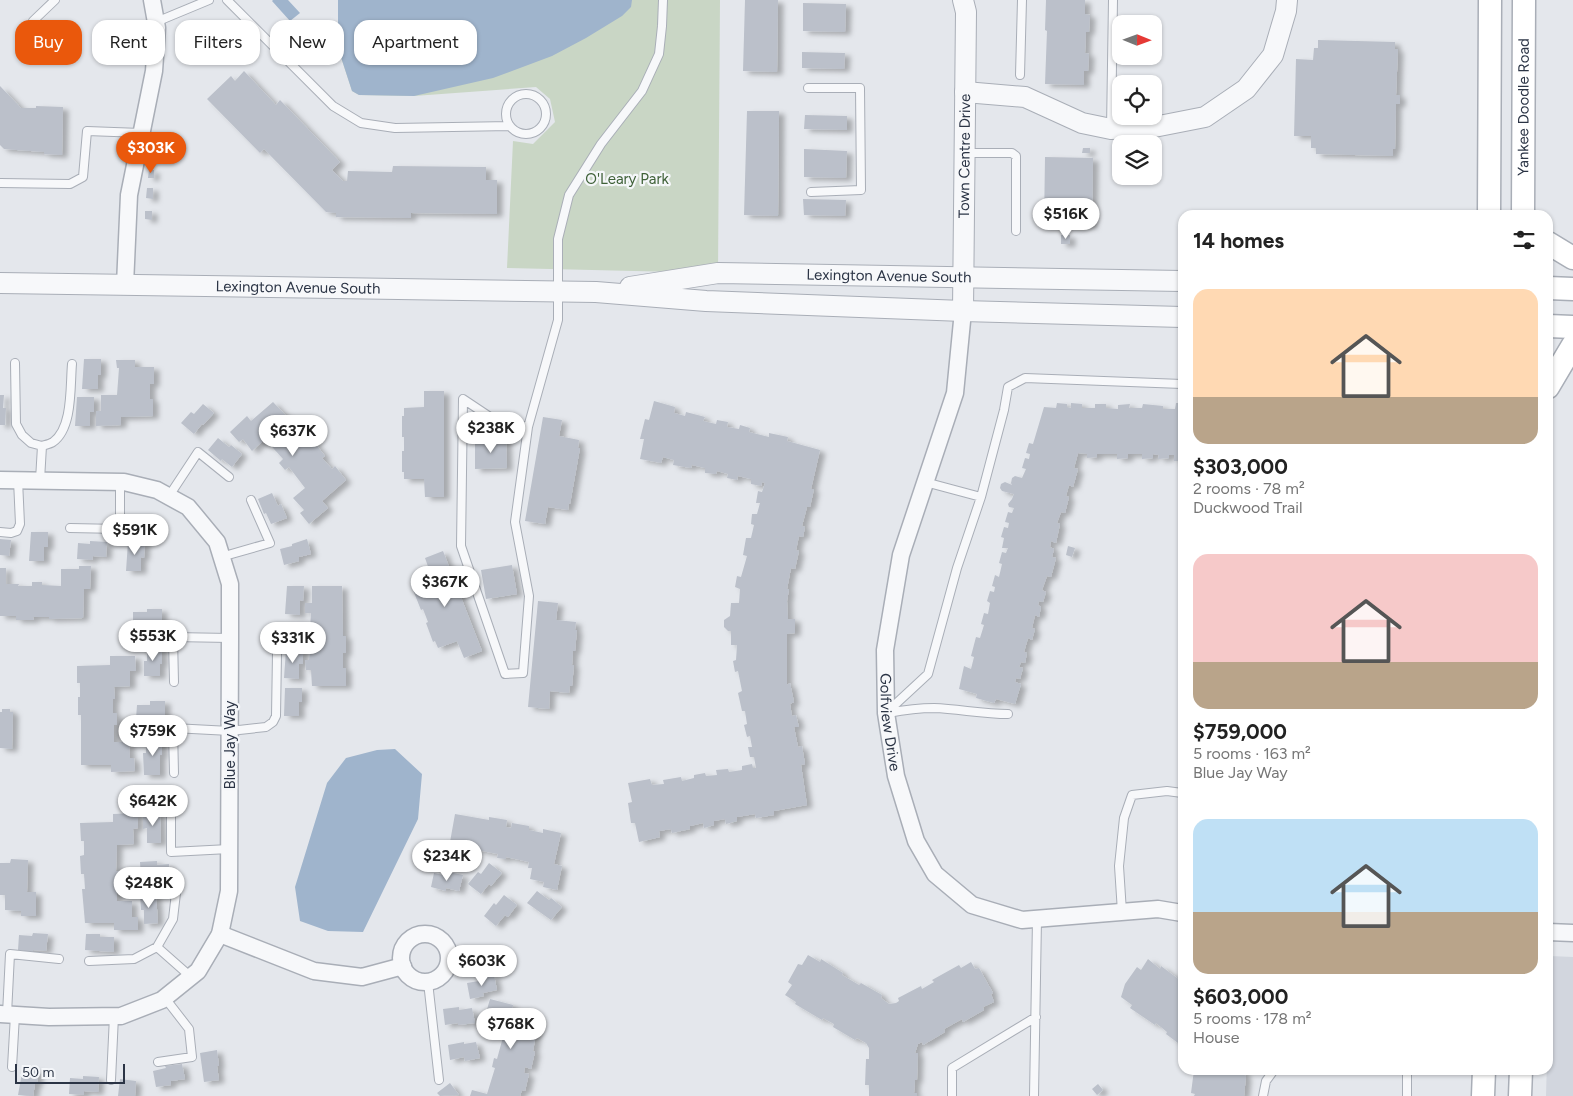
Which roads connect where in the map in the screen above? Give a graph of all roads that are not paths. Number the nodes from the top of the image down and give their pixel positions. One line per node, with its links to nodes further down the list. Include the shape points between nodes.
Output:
1 (56, 0): 12 (lane)
2 (152, 0): 13 (street)
3 (209, 0): 14 (lane)
4 (227, 0): 19 (lane, via 333,106 361,123 395,128)
5 (663, 0): 38 (lane, via 659,54 642,91 601,144 569,195 558,239)
6 (963, 0): 18 (street, Town Centre Drive, via 966,12)
7 (1022, 0): 16 (lane)
8 (1113, 0): 20 (lane)
9 (1287, 0): 20 (street, via 1273,55 1246,89 1205,117 1154,127)
10 (1490, 0): 24 (main road)
11 (1524, 0): 28 (main road, Yankee Doodle Road)
12 (34, 20)
13 (156, 20)
14 (161, 20)
15 (154, 65): 21 (street)
16 (1020, 75)
17 (808, 88): 25 (lane, via 860,88 861,190)
18 (965, 92): 20 (street, via 1025,97 1082,123); 22 (street, Town Centre Drive)
19 (510, 126): 19 (lane, via 527,134 539,129 546,111 540,100 522,94 510,101 506,114)
20 (1111, 129)
21 (141, 133): 23 (lane, via 87,131 83,177 70,184); 35 (street, via 129,195)
22 (965, 153): 29 (lane, via 1012,153 1016,156); 32 (street, Town Centre Drive)
23 (0, 183)
24 (1489, 183): 26 (main road); 27 (main road)
25 (811, 192)
26 (1475, 210)
27 (1489, 210)
28 (1523, 210)
29 (1016, 231)
30 (1553, 246): 31 (main road)
31 (1573, 258)
32 (963, 278): 33 (street, Lexington Avenue South); 39 (street, Lexington Avenue South, via 718,273); 40 (street, Town Centre Drive)
33 (1178, 282)
34 (0, 283): 35 (street, Lexington Avenue South)
35 (125, 285): 38 (street, Lexington Avenue South)
36 (1553, 288): 37 (main road)
37 (1573, 289)
38 (559, 292): 39 (street, Lexington Avenue South); 49 (lane, via 558,320)
39 (596, 292): 40 (street, Lexington Avenue South, via 706,301)
40 (963, 311): 41 (street, Lexington Avenue South); 56 (street, Golfview Drive, via 955,393)
41 (1178, 317)
42 (1553, 326): 43 (main road)
43 (1573, 327)
44 (1573, 345): 47 (main road)
45 (15, 363): 50 (lane, via 16,424 31,443)
46 (72, 364): 50 (lane, via 69,410 62,432 53,442)
47 (1553, 379)
48 (1178, 384): 58 (lane, via 1025,378 1008,386)
49 (528, 427): 49 (lane, via 516,522 529,596 523,673 506,674 461,546 463,399 499,423)
50 (42, 446): 54 (lane)
51 (229, 477): 57 (lane, via 198,452)
52 (0, 480): 53 (street, Blue Jay Way)
53 (18, 480): 54 (street, Blue Jay Way); 61 (lane, via 20,524 17,531)
54 (40, 480): 55 (street, Blue Jay Way)
55 (120, 482): 57 (street, Blue Jay Way); 60 (lane, via 120,529)
56 (925, 482): 58 (lane); 66 (street, Golfview Drive, via 900,555 885,650)
57 (169, 496): 62 (street, Blue Jay Way, via 188,507 217,542)
58 (981, 497): 66 (lane, via 957,568 928,674)
59 (251, 500): 62 (lane, via 270,543)
60 (70, 528)
61 (0, 532)
62 (221, 557): 63 (street, Blue Jay Way, via 230,584)
63 (230, 638): 65 (lane, via 173,637); 68 (street, Blue Jay Way)
64 (276, 653): 68 (lane, via 276,716 273,722 266,728)
65 (174, 682)
66 (886, 713): 67 (lane, via 935,708); 76 (street, Golfview Drive, via 896,776 907,813 916,841 935,874 972,905 1022,920)
67 (1008, 714)
68 (230, 731): 69 (lane, via 172,728); 72 (street, Blue Jay Way)
69 (174, 773)
70 (1178, 792): 74 (lane, via 1132,795 1124,818 1120,866)
71 (171, 811): 72 (lane, via 171,852)
72 (229, 849): 79 (street, Blue Jay Way, via 229,891)
73 (176, 893): 80 (lane, via 173,919)
74 (1122, 912): 75 (street, Golfview Drive, via 1158,909); 76 (street, Golfview Drive)
75 (1178, 912)
76 (1037, 919): 89 (lane)
77 (1553, 932): 78 (street)
78 (1573, 933)
79 (220, 934): 83 (street, via 314,971 362,977); 84 (street, Blue Jay Way)
80 (157, 947): 82 (lane, via 134,959); 84 (lane)
81 (59, 958): 87 (lane, via 10,954)
82 (89, 961)
83 (403, 966): 85 (street, via 412,978); 85 (street, via 403,950 412,938 427,934 442,940 449,962 442,975)
84 (191, 977): 86 (street, Blue Jay Way)
85 (428, 982): 97 (lane)
86 (165, 998): 88 (street, Blue Jay Way, via 122,1016); 90 (lane, via 189,1030 192,1057)
87 (7, 1014): 88 (street, Blue Jay Way); 91 (lane)
88 (114, 1016): 96 (lane)
89 (1036, 1017): 98 (lane, via 952,1068); 99 (lane)
90 (158, 1062)
91 (12, 1067)
92 (1270, 1075): 100 (lane)
93 (1407, 1075): 101 (lane)
94 (1484, 1075): 102 (main road)
95 (1520, 1075): 103 (main road)
96 (110, 1080)
97 (439, 1080)
98 (952, 1096)
99 (1034, 1096)
100 (1263, 1096)
101 (1407, 1096)
102 (1483, 1096)
103 (1520, 1096)

